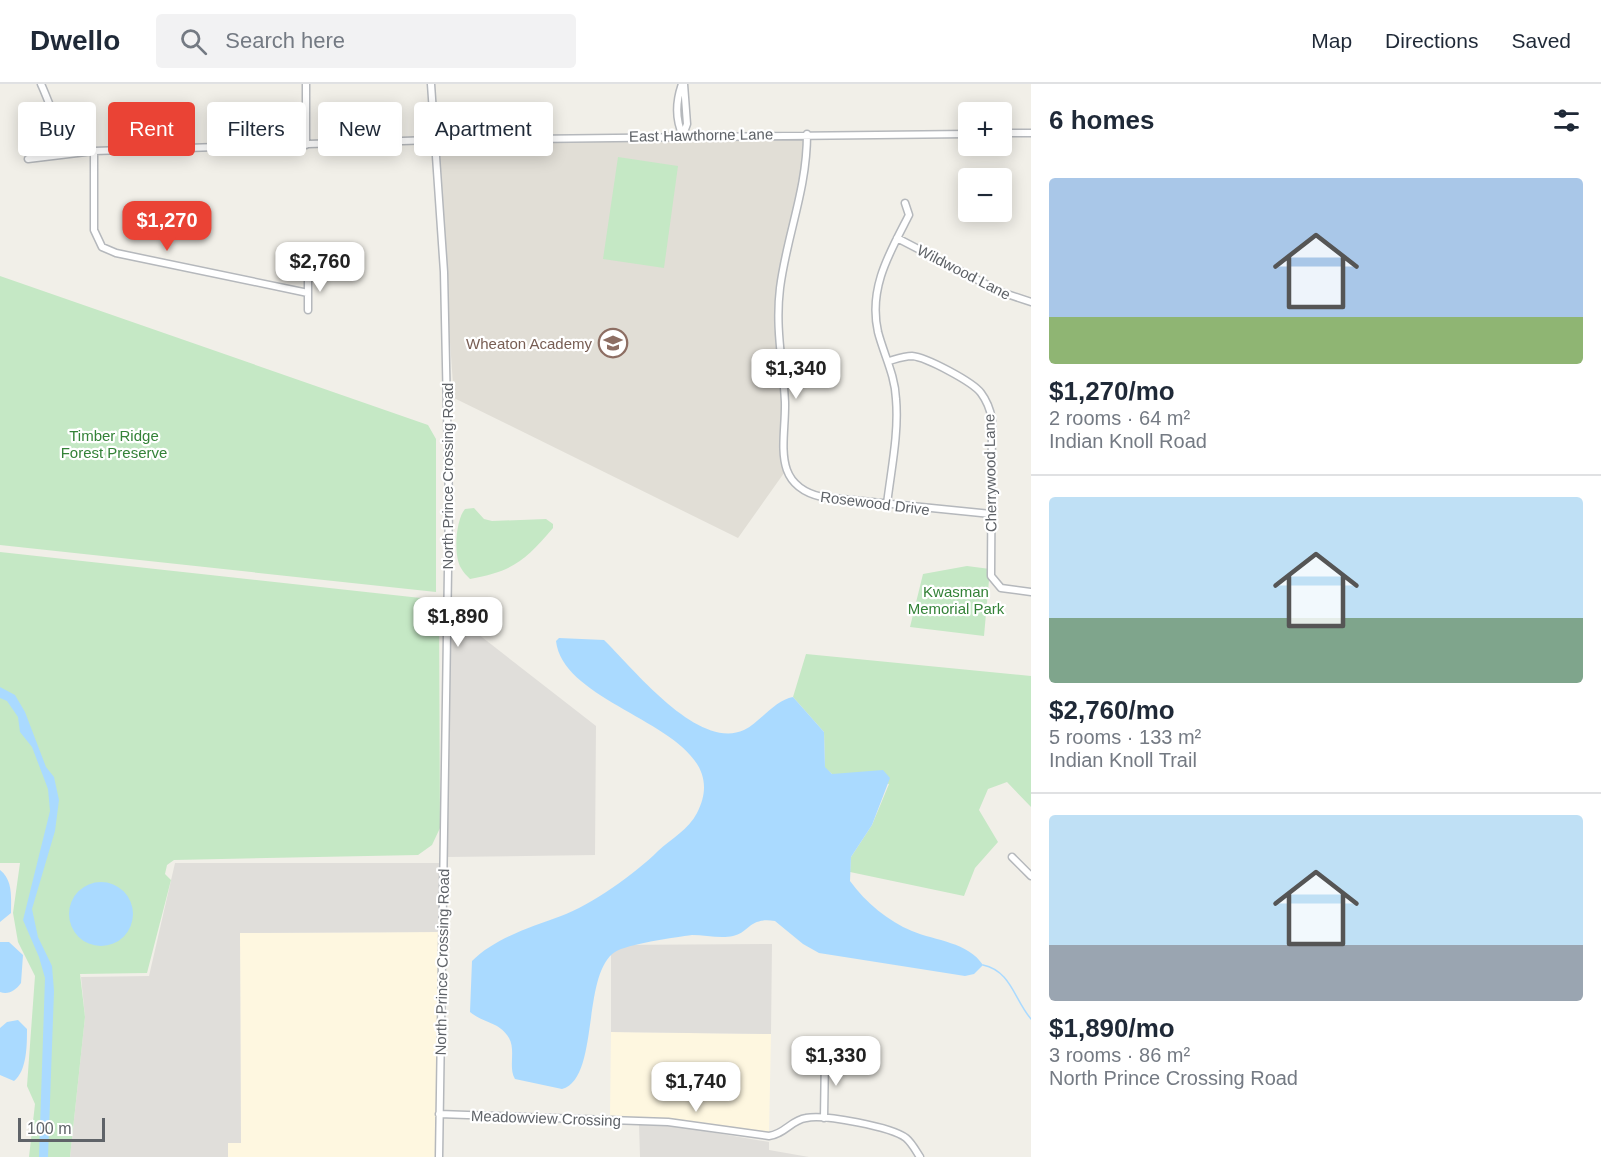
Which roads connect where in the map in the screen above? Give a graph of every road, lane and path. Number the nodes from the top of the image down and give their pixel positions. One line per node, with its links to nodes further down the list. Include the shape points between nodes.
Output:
1 (41, 84): 5 (street)
2 (306, 84): 6 (street)
3 (431, 84): 7 (street, North Prince Crossing Road)
4 (683, 84): 12 (street, via 678,97 678,125)
5 (49, 102)
6 (306, 102)
7 (432, 102)
8 (1031, 133): 11 (street)
9 (807, 134): 10 (street, East Hawthorne Lane); 12 (street, East Hawthorne Lane); 29 (street, Rosewood Drive, via 804,183 785,258 777,318 785,402 784,463 797,486 814,496)
10 (958, 134)
11 (1012, 134)
12 (683, 136): 13 (street, East Hawthorne Lane)
13 (553, 138)
14 (414, 141): 15 (street, East Hawthorne Lane)
15 (306, 145)
16 (207, 148): 17 (street, East Hawthorne Lane)
17 (96, 151)
18 (53, 156): 21 (street, East Hawthorne Lane)
19 (94, 156): 25 (street, via 94,230 102,247)
20 (434, 156): 35 (street, North Prince Crossing Road, via 445,282 448,493)
21 (28, 159)
22 (905, 203): 23 (street, via 909,215)
23 (897, 238): 26 (street, Wildwood Lane, via 1001,292); 28 (street, via 880,274 875,306 878,333)
24 (308, 275): 25 (street)
25 (308, 293): 27 (street)
26 (1031, 302)
27 (308, 310)
28 (889, 361): 29 (street, via 897,410); 30 (street, Cherrywood Lane, via 910,356 921,358 980,391 987,401 992,419)
29 (887, 504): 30 (street, Rosewood Drive)
30 (991, 514): 31 (street, Cherrywood Lane, via 993,581 1005,589)
31 (1031, 592)
32 (1012, 857): 33 (street)
33 (1031, 876)
34 (825, 1056): 36 (street)
35 (439, 1114): 36 (street, Meadowview Crossing, via 668,1122 769,1136 782,1133 798,1120); 37 (street, North Prince Crossing Road)
36 (824, 1118): 38 (street, Meadowview Crossing, via 896,1132 908,1139)
37 (439, 1157)
38 (920, 1157)

